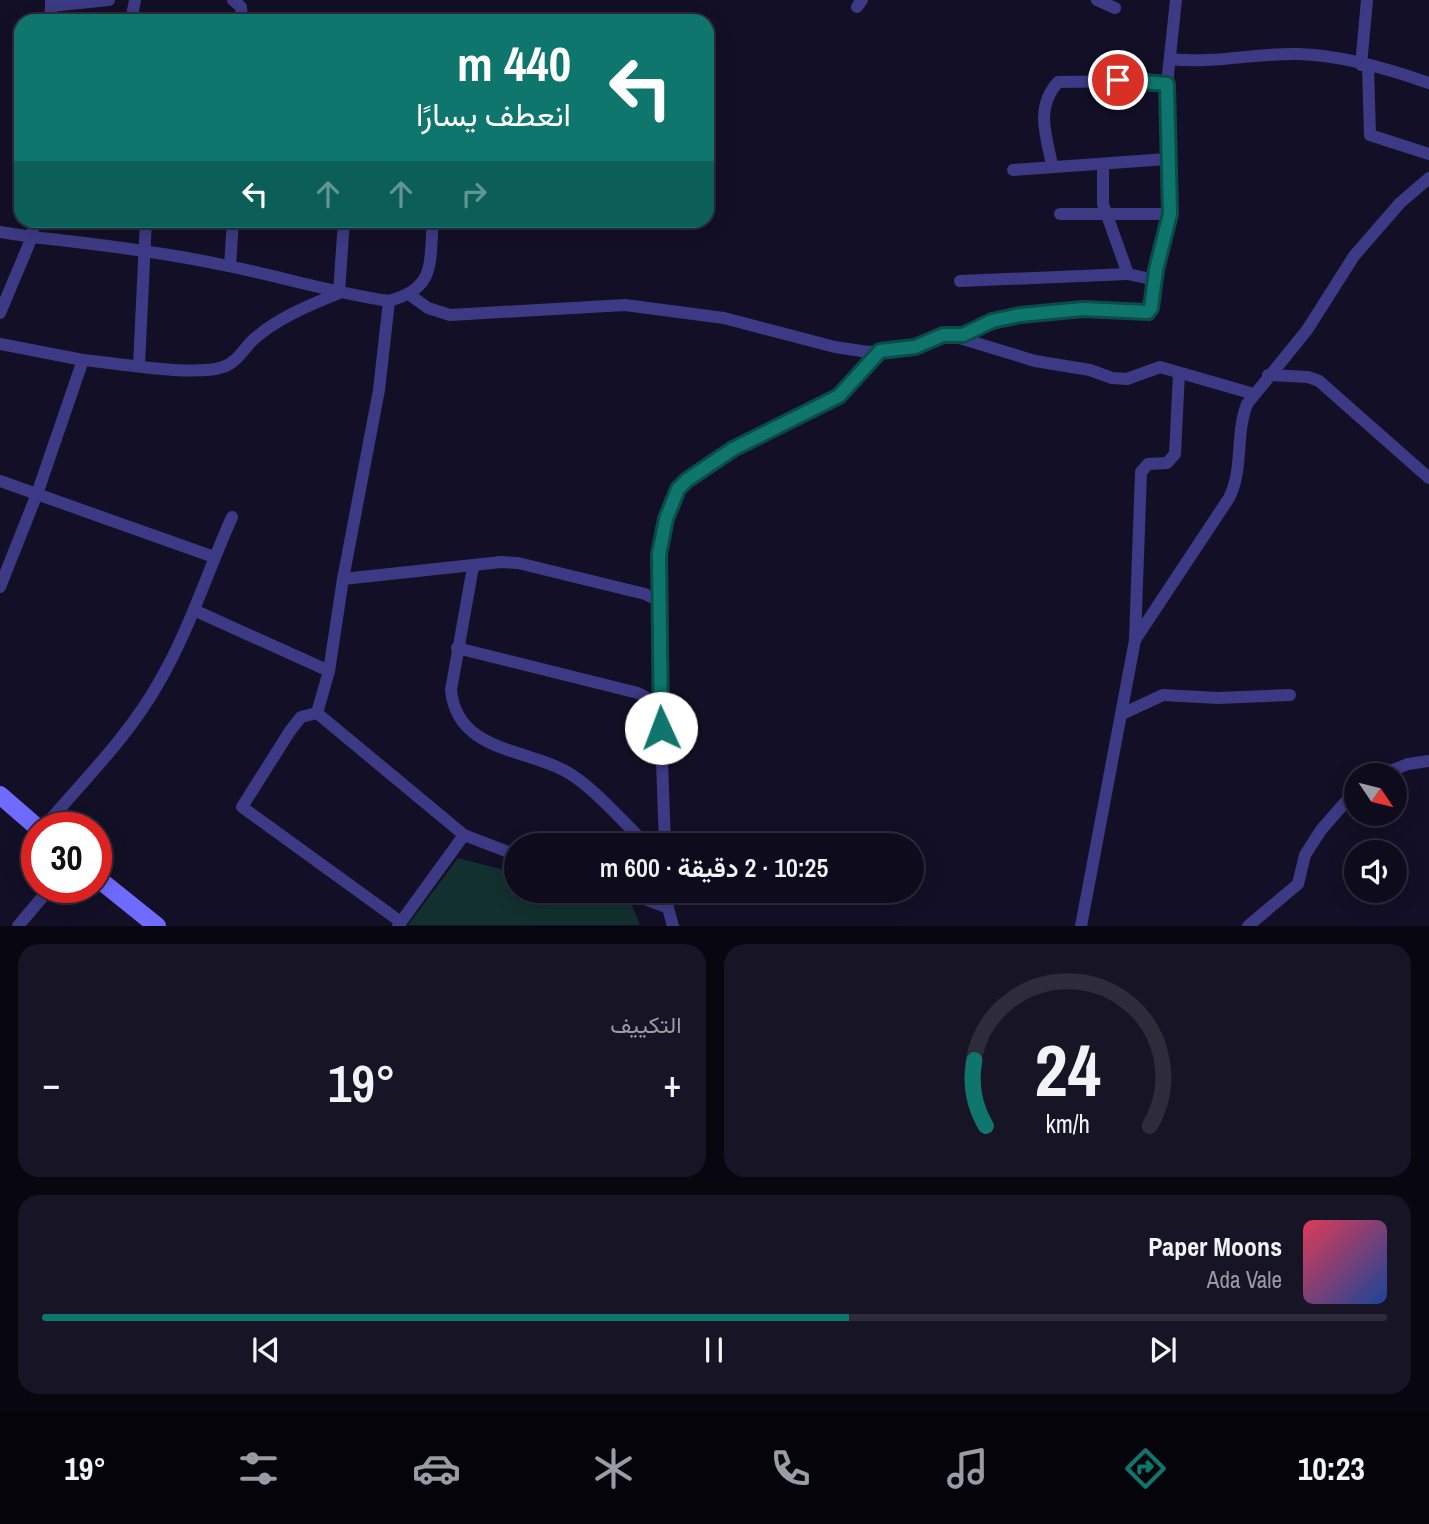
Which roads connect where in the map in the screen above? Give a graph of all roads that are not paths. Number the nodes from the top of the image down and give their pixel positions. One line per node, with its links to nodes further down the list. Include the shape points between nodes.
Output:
1 (109, 0): 6 (street)
2 (233, 0): 8 (street)
3 (1097, 0): 7 (street)
4 (1176, 0): 9 (street)
5 (1367, 0): 10 (street)
6 (51, 3)
7 (1115, 8)
8 (242, 14)
9 (1170, 59): 10 (street, via 1300,54); 12 (street)
10 (1365, 66): 11 (street); 13 (street, via 1370,135)
11 (1429, 83)
12 (1167, 84): 14 (street); 15 (street, via 1058,82 1042,111)
13 (1429, 154)
14 (1167, 159): 16 (street); 21 (street)
15 (1052, 165): 16 (street); 17 (street)
16 (1103, 165): 20 (street)
17 (1013, 170)
18 (1429, 178): 44 (street, via 1400,203 1354,256 1307,330)
19 (1060, 214): 20 (street)
20 (1106, 214): 21 (street); 31 (street)
21 (1170, 214): 32 (street)
22 (33, 228): 28 (street)
23 (145, 228): 29 (street)
24 (232, 228): 30 (street)
25 (344, 228): 34 (street)
26 (432, 228): 35 (street, via 427,277)
27 (0, 232): 28 (street)
28 (32, 237): 29 (street); 37 (street)
29 (143, 250): 30 (street); 42 (street)
30 (230, 266): 34 (street)
31 (1128, 274): 32 (street); 33 (street)
32 (1155, 280): 38 (street, via 1148,312 1083,309 1020,315)
33 (960, 281)
34 (340, 293): 36 (street); 42 (street, via 295,311 222,368)
35 (411, 295): 36 (street); 40 (street, via 428,308 450,315 625,304 724,318 856,351)
36 (389, 301): 52 (street, via 379,390)
37 (0, 313)
38 (953, 336): 40 (street); 43 (street, via 1112,378 1127,379 1154,367)
39 (0, 344): 41 (street)
40 (880, 351): 54 (street, via 839,396 733,449 678,489 660,540)
41 (83, 360): 42 (street); 48 (street)
42 (139, 365)
43 (1179, 373): 45 (street); 56 (street, via 1175,454 1167,463 1148,464 1140,479)
44 (1268, 375): 45 (street); 46 (street, via 1319,381)
45 (1254, 394): 56 (street, via 1242,417 1236,484)
46 (1429, 478)
47 (0, 481): 48 (street)
48 (37, 494): 50 (street); 53 (street)
49 (232, 517): 50 (street)
50 (214, 557): 55 (street)
51 (473, 567): 52 (street); 54 (street, via 518,563 609,583); 57 (street)
52 (343, 579): 58 (street)
53 (0, 587)
54 (657, 600): 60 (street)
55 (196, 611): 58 (street); 68 (street, via 134,720)
56 (1135, 640): 62 (street)
57 (457, 648): 60 (street, via 638,693); 69 (street, via 451,690 453,707 463,723 489,743 570,773)
58 (329, 671): 61 (street)
59 (1290, 695): 62 (street, via 1163,695)
60 (660, 705): 70 (street)
61 (317, 713): 71 (street); 78 (street, via 301,718 290,731 242,807)
62 (1122, 714): 82 (street)
63 (1429, 761): 64 (street)
64 (1407, 764)
65 (0, 795): 67 (street)
66 (1344, 804): 83 (street, via 1306,855 1298,884)
67 (21, 812)
68 (55, 812)
69 (634, 833)
70 (665, 833)
71 (464, 835): 72 (street); 78 (street)
72 (504, 850)
73 (112, 890): 80 (street)
74 (37, 903): 79 (street)
75 (655, 903): 77 (street)
76 (668, 903): 77 (street)
77 (668, 908): 81 (street)
78 (400, 924)
79 (18, 926)
80 (157, 926)
81 (673, 926)
82 (1081, 926)
83 (1248, 926)

